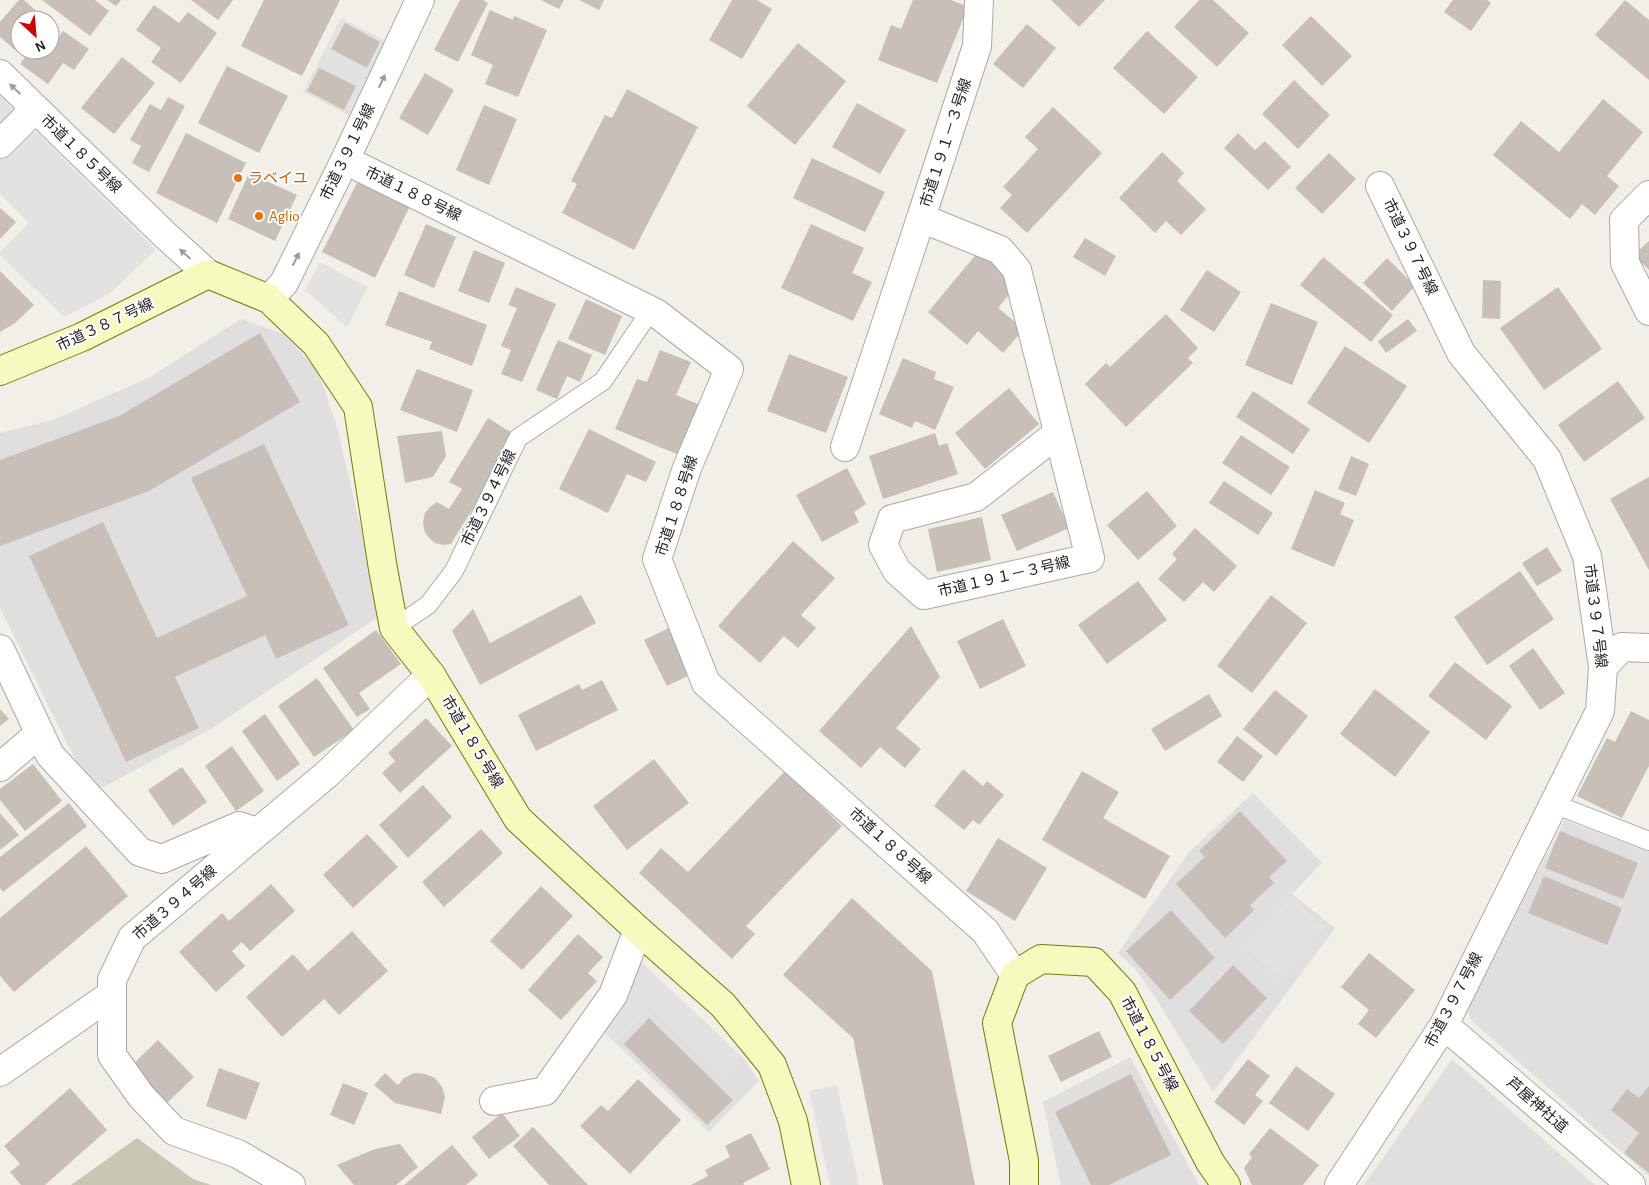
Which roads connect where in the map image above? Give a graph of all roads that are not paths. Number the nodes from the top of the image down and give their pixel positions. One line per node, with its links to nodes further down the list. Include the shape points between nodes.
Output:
1 (420, 0): 6 (street, 市道３９１号線, one-way to 1)
2 (979, 0): 9 (street, 市道１９１－３号線, via 977,46)
3 (0, 74): 4 (street, 市道１８５号線, one-way to 3)
4 (35, 109): 5 (street); 10 (street, 市道１８５号線, one-way to 4)
5 (0, 144)
6 (345, 160): 11 (street, 市道３９１号線, one-way to 6, via 284,283); 12 (street, 市道１８８号線)
7 (1380, 186): 20 (street, 市道３９７号線, via 1461,353 1547,459 1587,556)
8 (1649, 195): 13 (street, via 1624,220 1625,263)
9 (922, 218): 15 (street, 市道１９１－３号線, via 1000,250 1017,270); 16 (street)
10 (208, 274): 11 (street, 市道１８５号線); 14 (street, 市道３８７号線, via 82,338)
11 (269, 298): 17 (street, 市道１８５号線, via 316,344 358,407)
12 (651, 310): 17 (lane, 市道３９４号線, via 603,381 518,438 454,571 428,605); 28 (street, 市道１８８号線, via 729,369 688,468 657,559 706,682 985,931)
13 (1649, 311)
14 (0, 371)
15 (1058, 433): 15 (street, 市道１９１－３号線, via 1090,558 924,595 897,571 883,546 892,519 976,497)
16 (845, 447)
17 (394, 628): 21 (street, 市道１８５号線)
18 (1649, 648): 20 (street, via 1622,647)
19 (0, 649): 22 (street)
20 (1603, 667): 24 (street, 市道３９７号線, via 1600,711)
21 (432, 675): 25 (street, 市道３９４号線, via 327,774); 27 (street, 市道１８５号線, via 518,819)
22 (40, 734): 23 (street); 25 (street, via 50,755 140,852 162,859 239,826)
23 (0, 767)
24 (1554, 804): 26 (lane); 30 (street, 市道３９７号線)
25 (257, 832): 29 (street, 市道３９４号線, via 132,938 112,980)
26 (1649, 841)
27 (638, 930): 32 (street, via 613,995 545,1091); 34 (street, 市道１８５号線, via 723,1005 772,1065 793,1121)
28 (1015, 976): 35 (street, via 997,1024 1024,1161); 36 (street, 市道１８５号線, via 1041,959 1094,962 1122,992 1210,1162)
29 (112, 994): 31 (street); 33 (street, 市道３９４号線, via 112,1055 141,1096 174,1131 238,1154)
30 (1444, 1025): 37 (street, 市道３９７号線); 38 (street, 芦屋神社道)
31 (0, 1072)
32 (494, 1101)
33 (291, 1185)
34 (806, 1185)
35 (1024, 1185)
36 (1226, 1185)
37 (1340, 1185)
38 (1631, 1185)

